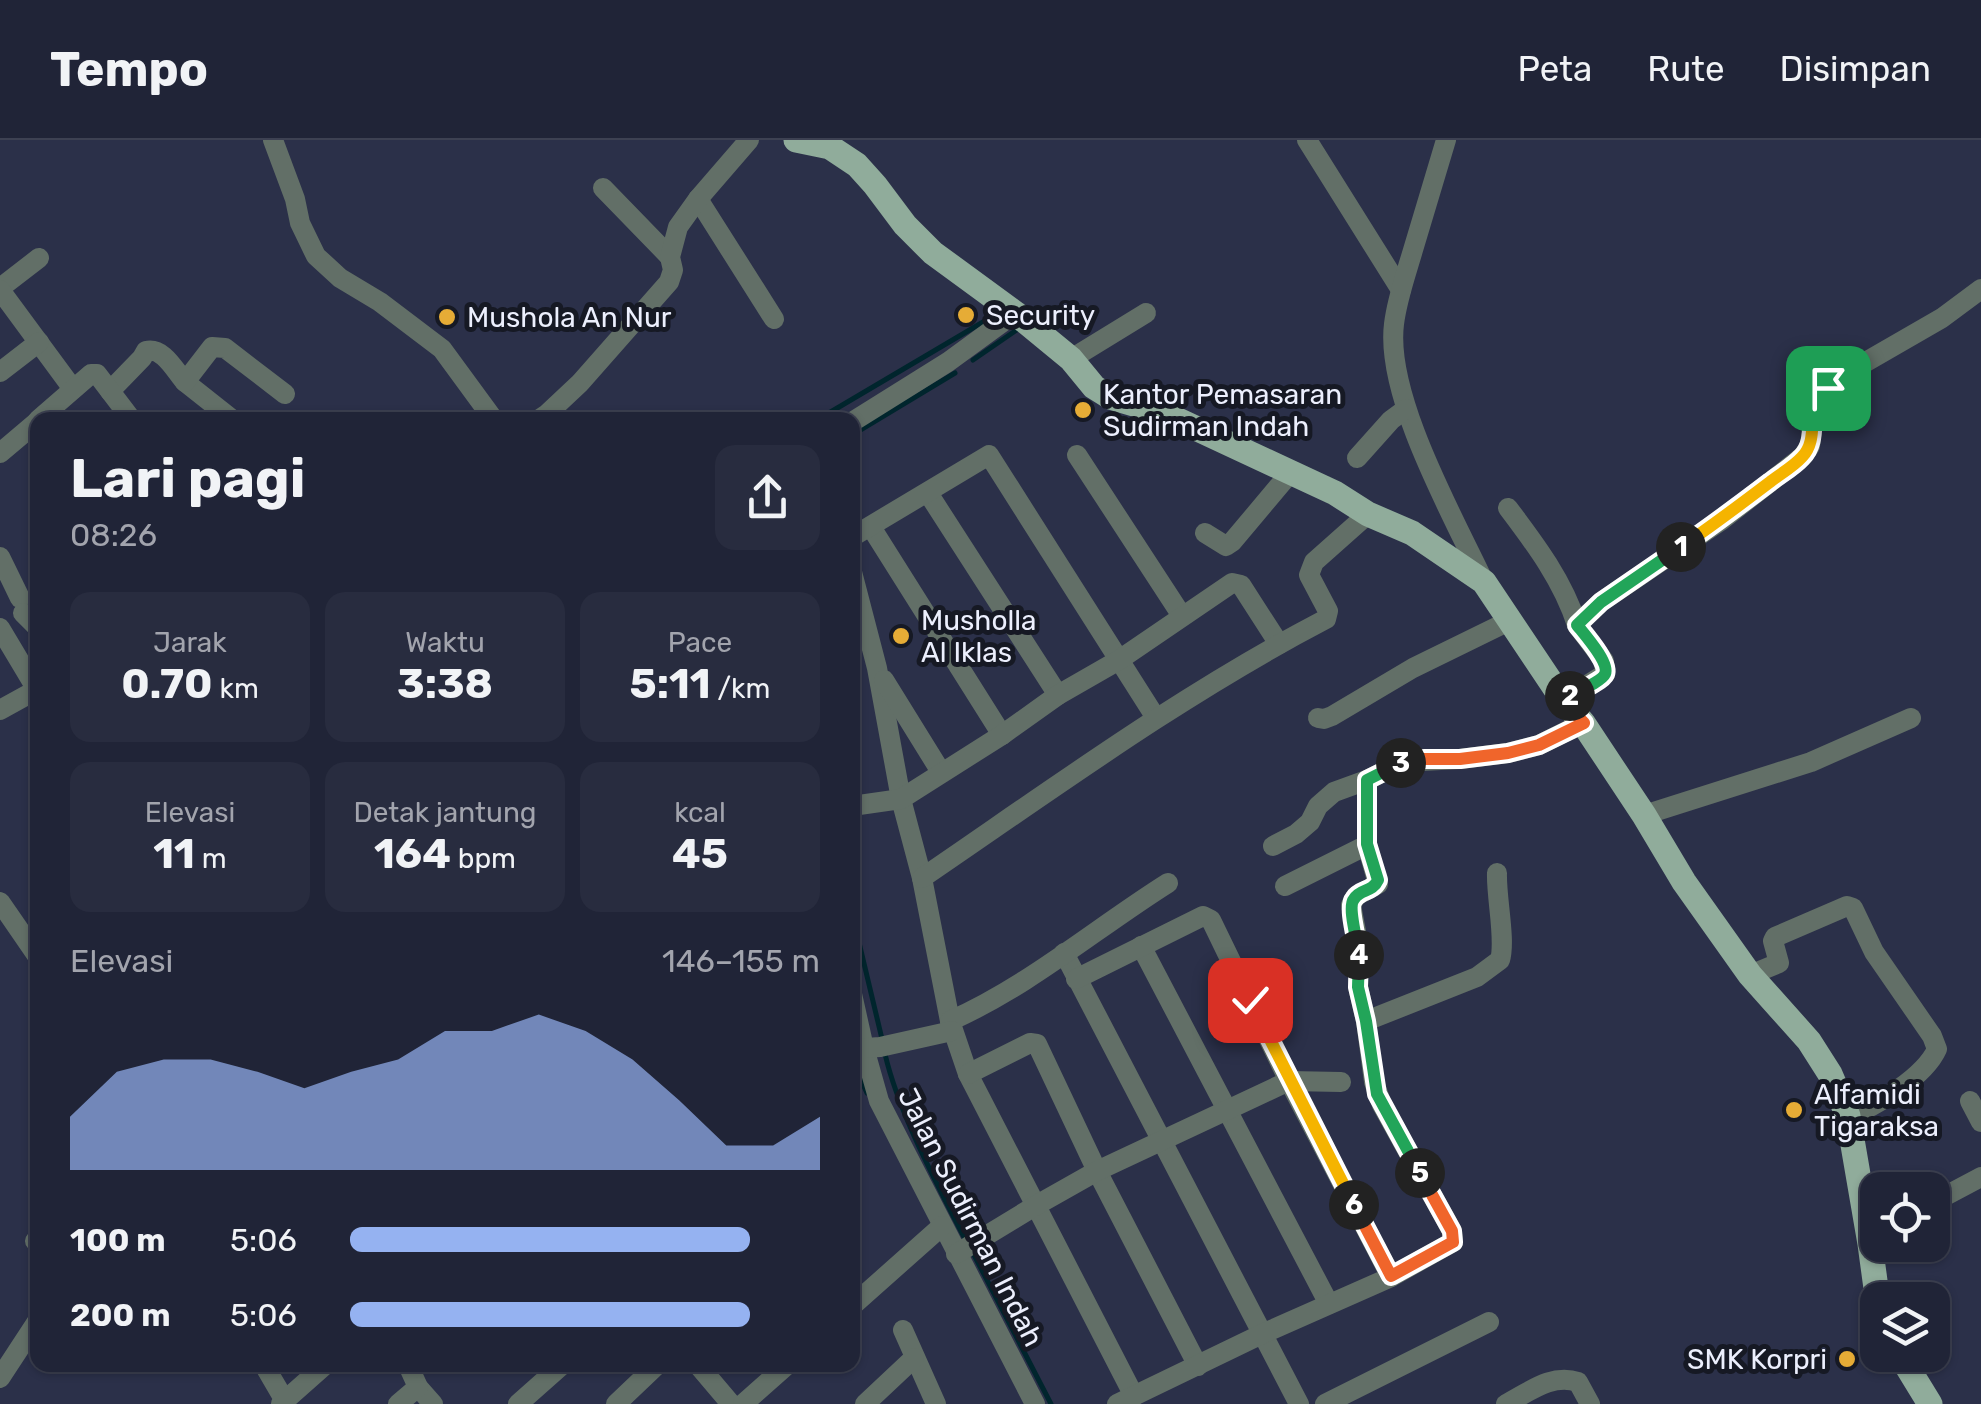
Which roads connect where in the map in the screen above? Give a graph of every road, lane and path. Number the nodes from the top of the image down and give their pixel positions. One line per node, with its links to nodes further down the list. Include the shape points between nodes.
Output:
1 (273, 140): 27 (street, via 316,256 442,349)
2 (749, 140): 7 (street)
3 (796, 140): 13 (main road, via 830,147 857,165 933,253)
4 (1307, 140): 12 (street)
5 (1446, 140): 12 (street)
6 (603, 188): 8 (street)
7 (698, 199): 8 (street, via 678,227); 15 (street)
8 (670, 257): 28 (street, via 669,282)
9 (39, 258): 10 (street)
10 (0, 289): 16 (street)
11 (1981, 289): 46 (street, via 1820,392 1803,456)
12 (1401, 290): 23 (street, via 1394,357)
13 (1015, 313): 17 (main road); 29 (street)
14 (1146, 313): 17 (street)
15 (774, 319)
16 (38, 342): 18 (street); 20 (street)
17 (1071, 359): 34 (main road, via 1110,397 1161,412)
18 (0, 372)
19 (184, 382): 21 (street, via 152,349); 22 (street, via 220,346); 26 (street)
20 (73, 389): 21 (street, via 97,374); 24 (street)
21 (110, 391): 25 (street)
22 (285, 394)
23 (1406, 409): 33 (street); 41 (street)
24 (61, 412)
25 (126, 412)
26 (223, 412)
27 (488, 412)
28 (547, 412)
29 (860, 417)
30 (30, 427): 31 (street)
31 (0, 454)
32 (1077, 455): 44 (street)
33 (1357, 458)
34 (1290, 473): 37 (main road); 39 (street, via 1232,542 1226,546)
35 (928, 493): 38 (street); 49 (street, via 989,455); 53 (street)
36 (1508, 508): 46 (street, via 1550,564)
37 (1368, 514): 41 (main road, via 1412,533); 48 (street, via 1309,574 1328,616)
38 (862, 532): 60 (street)
39 (1205, 533)
40 (0, 557): 43 (street)
41 (1484, 582): 45 (main road)
42 (860, 604): 50 (street)
43 (27, 613)
44 (1182, 616): 48 (street, via 1232,583 1240,585); 49 (street)
45 (1511, 620): 54 (main road); 57 (street)
46 (1577, 625): 54 (street, via 1604,661 1605,674)
47 (0, 628): 51 (street)
48 (1279, 644): 56 (street)
49 (1119, 660): 53 (street); 56 (street)
50 (876, 668): 61 (street); 63 (street)
51 (30, 677)
52 (30, 693): 55 (street)
53 (1058, 695): 60 (street)
54 (1562, 700): 59 (main road)
55 (0, 710)
56 (1156, 718): 69 (street)
57 (1318, 718)
58 (1911, 718): 65 (street, via 1811,762)
59 (1584, 723): 62 (street, via 1539,745 1404,762); 65 (main road)
60 (1002, 735): 61 (street)
61 (941, 772): 63 (street)
62 (1367, 780): 66 (street); 67 (street, via 1326,798 1310,822)
63 (901, 799): 64 (street); 69 (street)
64 (860, 805)
65 (1644, 815): 76 (main road)
66 (1367, 844): 71 (street); 78 (street, via 1378,884 1351,906)
67 (1273, 846)
68 (1496, 873): 78 (street, via 1500,960 1477,977)
69 (922, 878): 79 (street)
70 (1168, 882): 75 (street)
71 (1284, 886)
72 (0, 902): 73 (street)
73 (30, 945)
74 (1141, 946): 77 (street); 83 (street, via 1203,916 1211,920); 86 (street)
75 (1064, 953): 77 (street); 79 (street)
76 (1750, 975): 87 (main road, via 1809,1041); 87 (street, via 1779,962 1775,937 1853,908 1937,1049 1895,1091)
77 (1076, 980): 89 (street)
78 (1366, 1021): 97 (street, via 1377,1094 1454,1238)
79 (951, 1026): 80 (street); 82 (street)
80 (860, 1049)
81 (860, 1054): 95 (street, Jalan Sudirman Indah)
82 (968, 1074): 90 (street, via 1037,1044); 94 (street)
83 (1289, 1081): 84 (street); 86 (street); 97 (street)
84 (1341, 1082)
85 (1970, 1101): 88 (street)
86 (1227, 1110): 89 (street); 99 (street)
87 (1848, 1116): 91 (main road)
88 (1981, 1122)
89 (1161, 1140): 90 (street); 103 (street)
90 (1097, 1172): 94 (street); 105 (street)
91 (1860, 1174)
92 (1981, 1176): 93 (street)
93 (1950, 1193)
94 (1035, 1206): 96 (street); 117 (street)
95 (942, 1226): 96 (street, Jalan Sudirman Indah); 98 (street)
96 (956, 1254): 127 (street, Jalan Sudirman Indah)
97 (1391, 1276): 99 (street)
98 (860, 1299)
99 (1328, 1304): 103 (street)
100 (1489, 1322): 116 (street)
101 (902, 1330): 104 (street)
102 (30, 1332): 114 (street)
103 (1262, 1334): 105 (street); 128 (street)
104 (914, 1358): 125 (street); 126 (street)
105 (1198, 1366): 117 (street)
106 (267, 1372): 118 (street)
107 (317, 1372): 118 (street)
108 (411, 1372): 115 (street)
109 (554, 1372): 121 (street)
110 (650, 1372): 122 (street)
111 (704, 1372): 123 (street)
112 (779, 1372): 124 (street)
113 (1910, 1372): 132 (main road)
114 (0, 1378)
115 (418, 1387): 119 (street); 120 (street)
116 (1358, 1397): 129 (street)
117 (1125, 1400)
118 (282, 1402)
119 (398, 1404)
120 (433, 1404)
121 (518, 1404)
122 (616, 1404)
123 (731, 1404)
124 (744, 1404)
125 (865, 1404)
126 (936, 1404)
127 (1035, 1404)
128 (1300, 1404)
129 (1325, 1404)
130 (1506, 1404): 131 (street, via 1565,1378 1578,1382)
131 (1590, 1404)
132 (1930, 1404)

